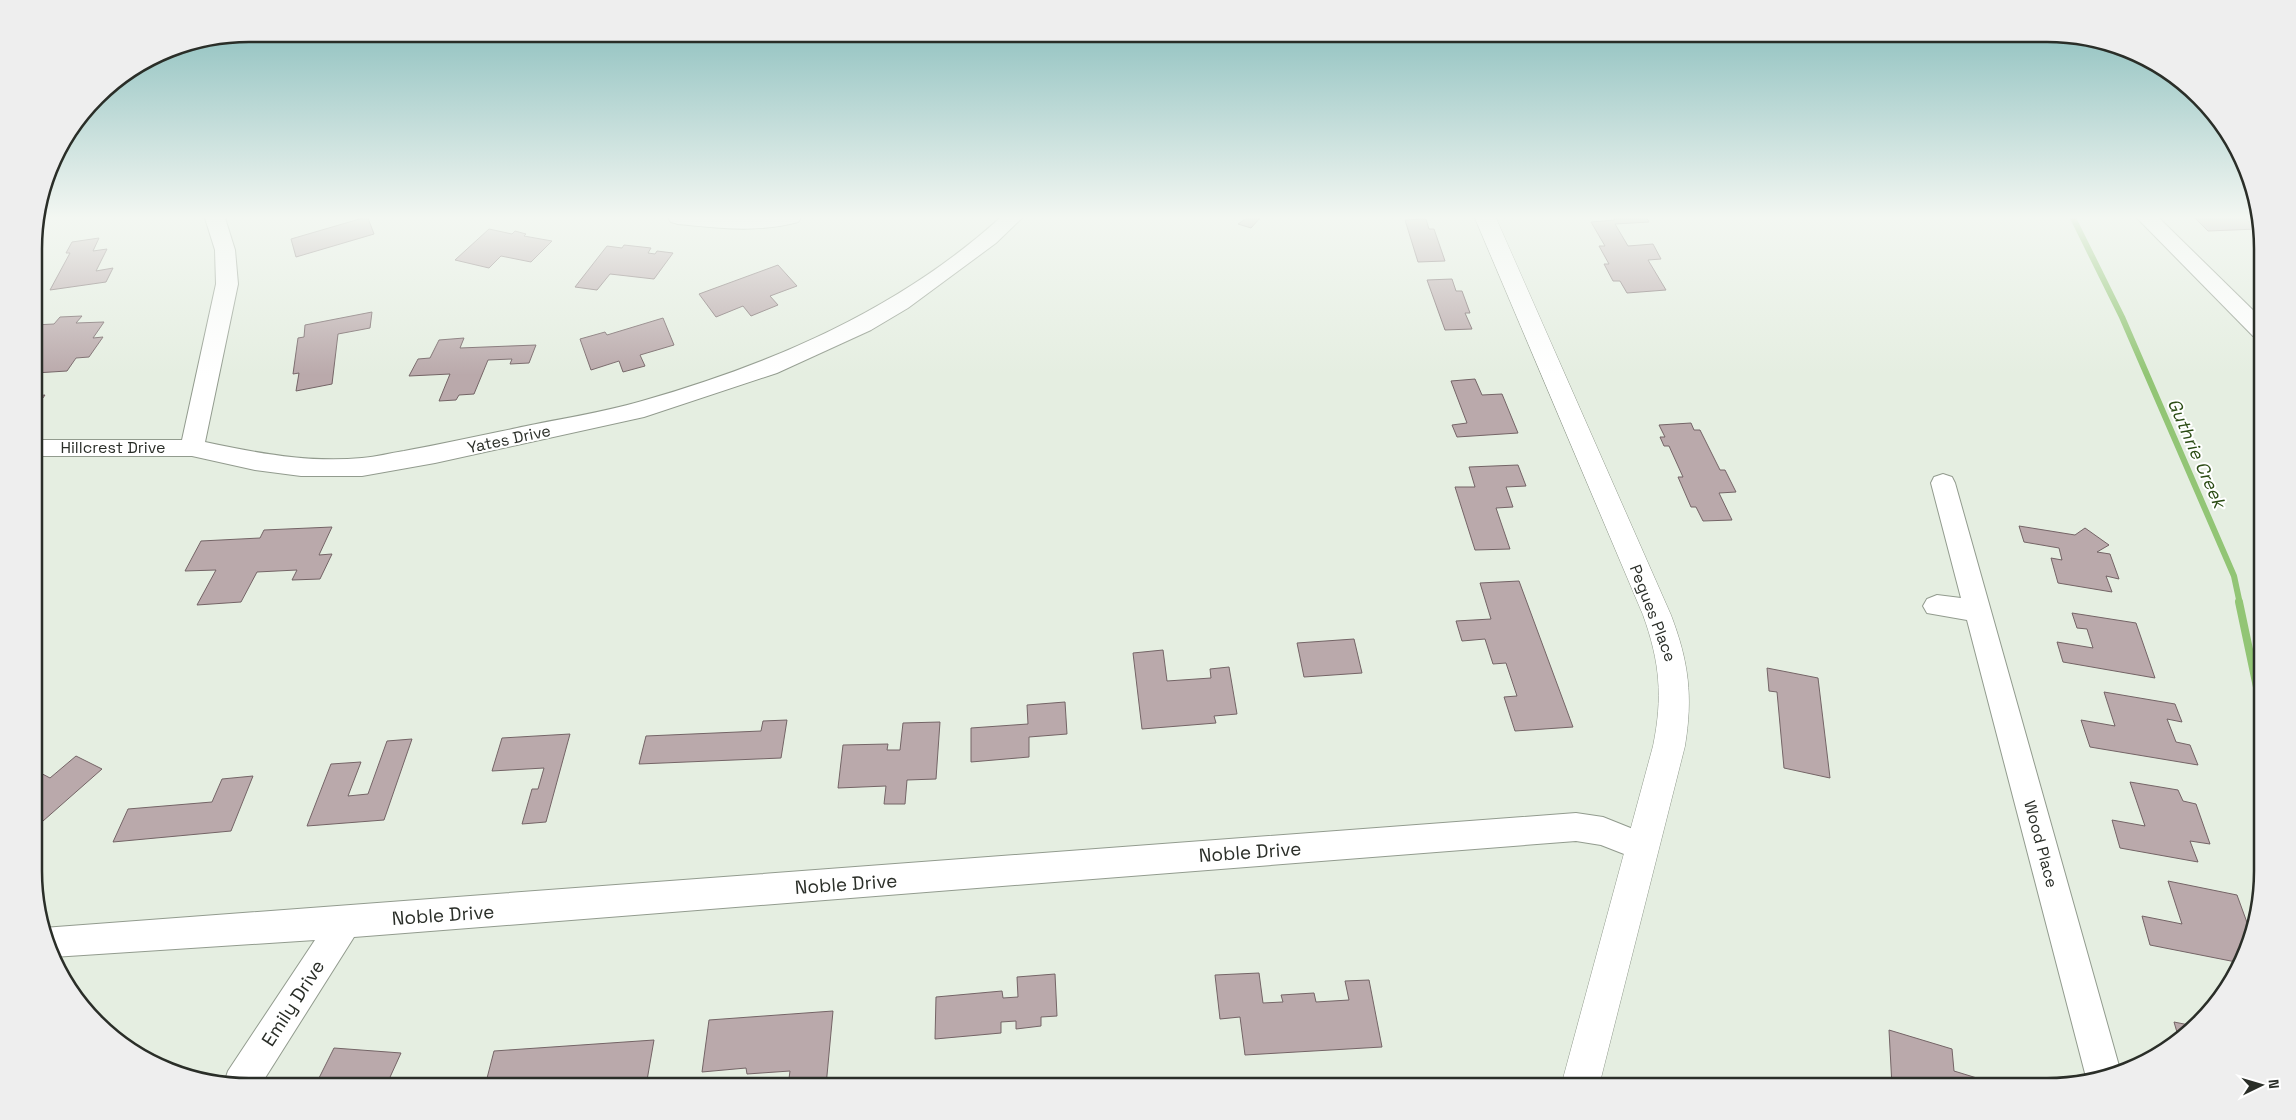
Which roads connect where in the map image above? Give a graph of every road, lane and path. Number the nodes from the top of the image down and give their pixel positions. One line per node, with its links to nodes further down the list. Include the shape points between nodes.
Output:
1 (226, 270): 7 (street, via 227,284)
2 (946, 270): 7 (street, Yates Drive, via 863,325 769,368 644,410 362,467 301,467)
3 (1508, 270): 11 (street, Pegues Place, via 1674,662 1677,691 1674,725)
4 (2198, 270): 5 (street)
5 (2253, 324)
6 (42, 448): 7 (street, Hillcrest Drive)
7 (192, 448)
8 (1943, 483): 10 (street, Wood Place)
9 (1937, 606): 10 (street)
10 (1978, 611): 14 (street, Wood Place)
11 (1642, 847): 12 (street, Noble Drive, via 1603,831 1576,827); 16 (street, Pegues Place)
12 (345, 922): 13 (street, Noble Drive); 15 (street, Emily Drive)
13 (55, 941)
14 (2102, 1070)
15 (246, 1078)
16 (1582, 1078)

